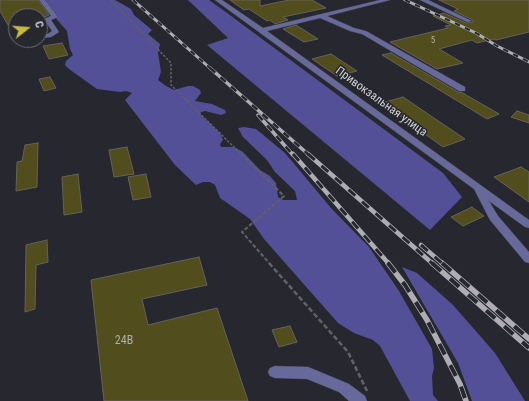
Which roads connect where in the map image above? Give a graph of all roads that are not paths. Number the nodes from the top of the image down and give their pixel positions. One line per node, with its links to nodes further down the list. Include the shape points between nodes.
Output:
1 (42, 0): 6 (street, via 55,17)
2 (218, 0): 9 (street, Привокзальная улица)
3 (387, 0): 5 (street)
4 (423, 0): 7 (street)
5 (320, 16): 9 (street); 11 (street, via 352,30 364,32)
6 (48, 19)
7 (468, 21)
8 (48, 25): 10 (street, via 56,32)
9 (262, 30): 12 (street, Привокзальная улица)
10 (48, 36)
11 (462, 89)
12 (476, 186): 13 (street, Привокзальная улица); 14 (street, via 494,218)
13 (529, 225)
14 (529, 259)
15 (275, 372): 16 (street, via 308,373)
16 (364, 397)

